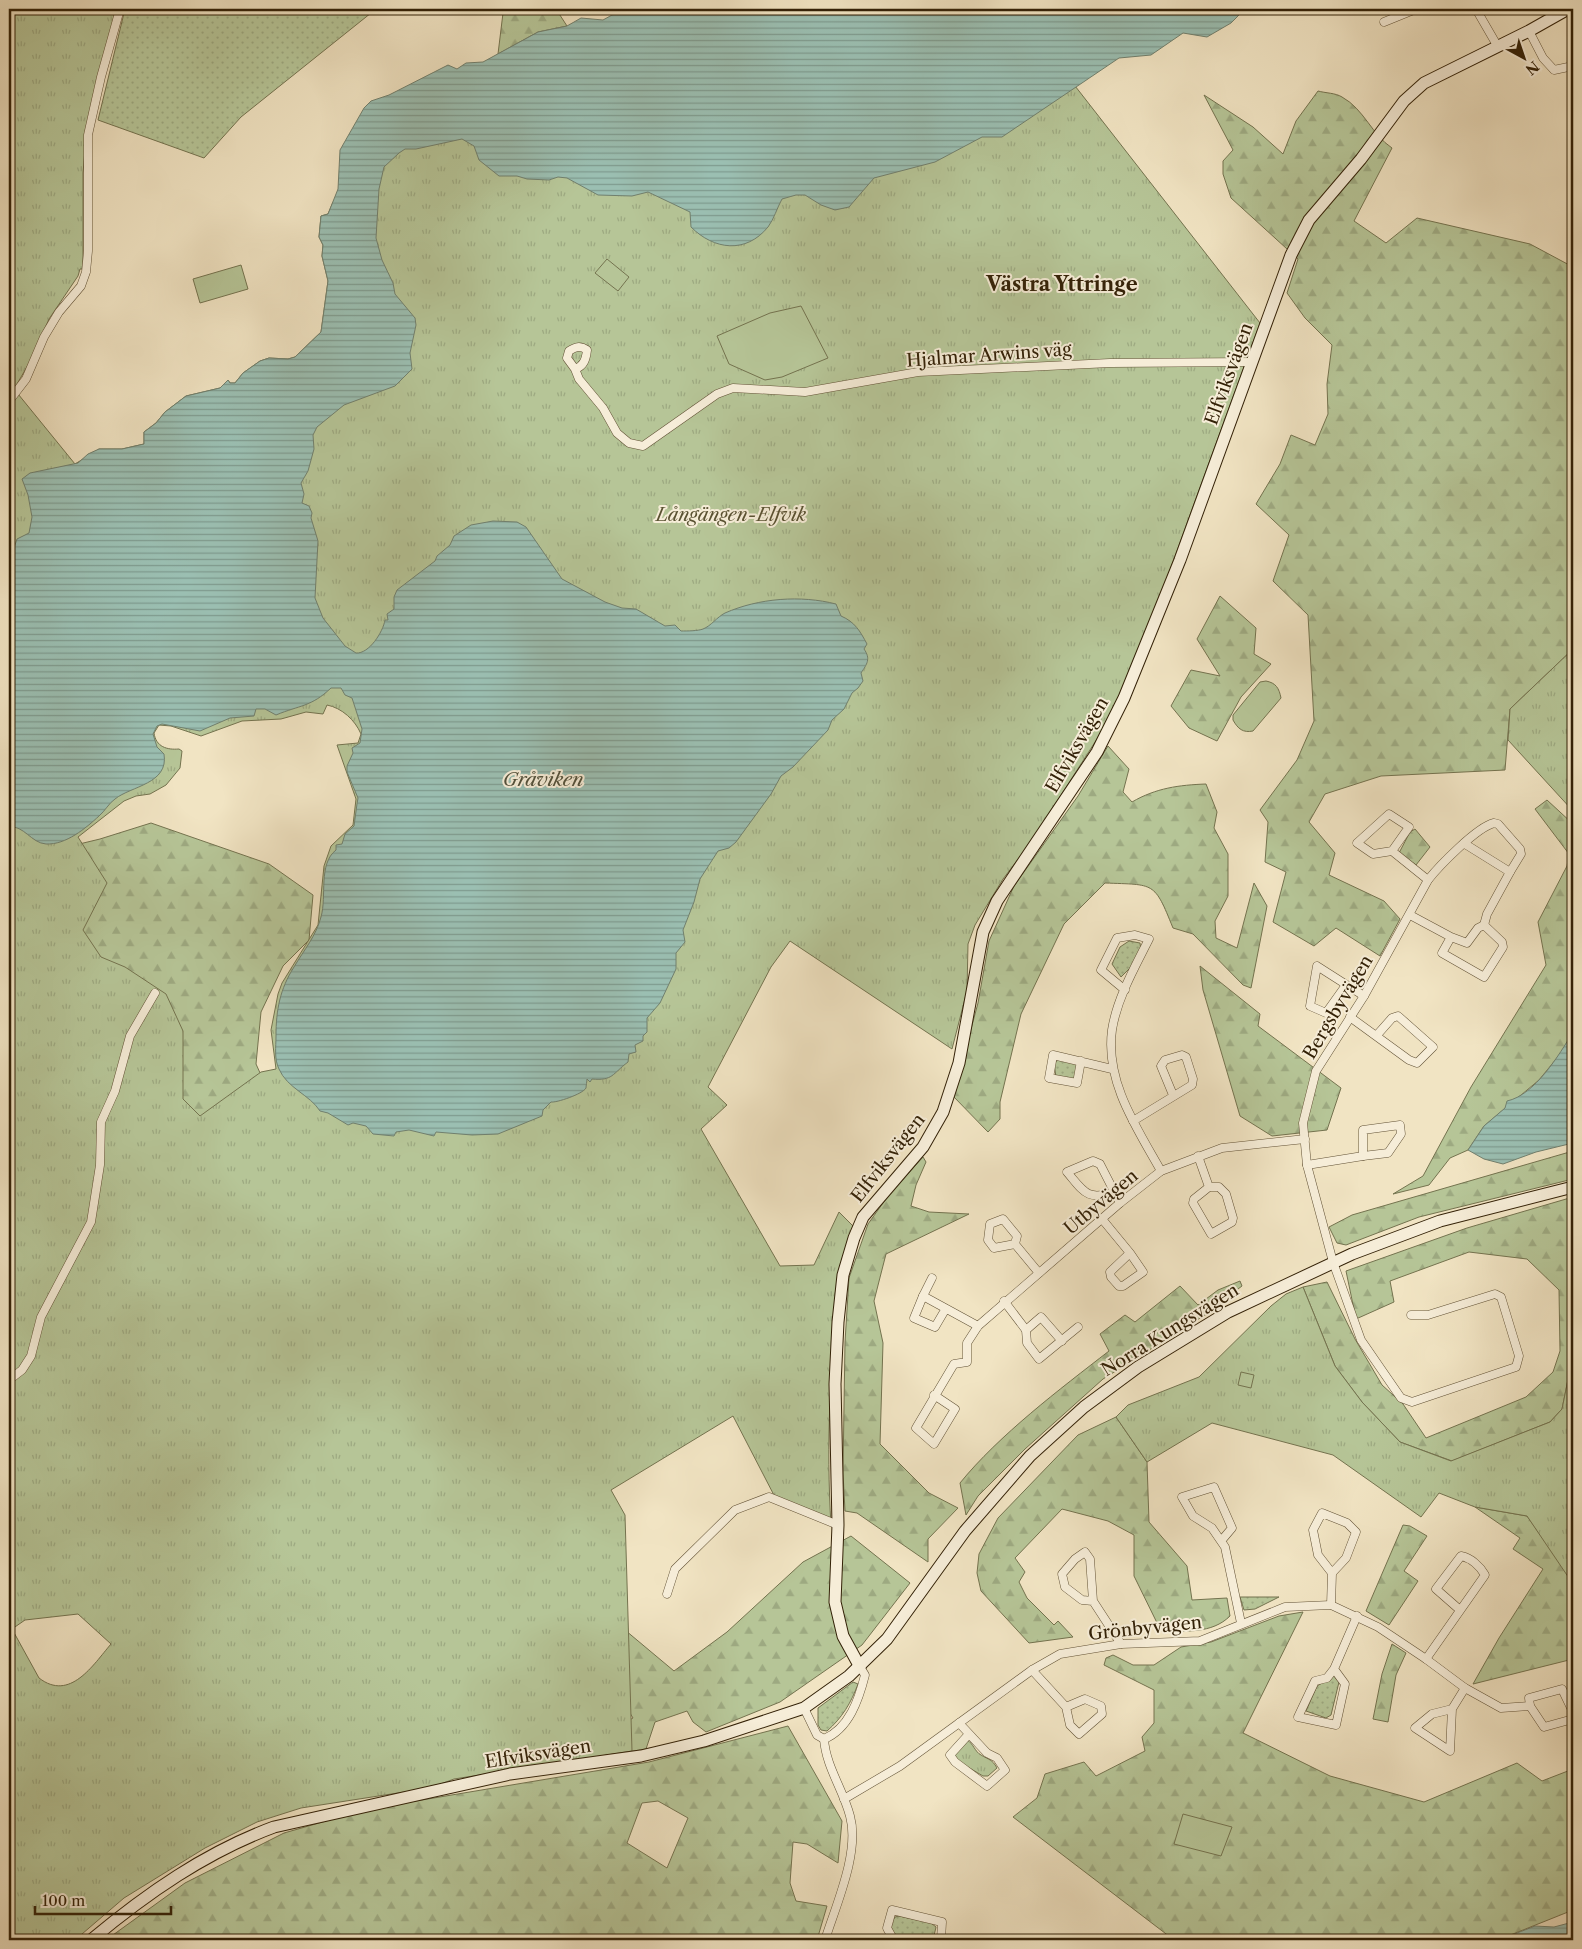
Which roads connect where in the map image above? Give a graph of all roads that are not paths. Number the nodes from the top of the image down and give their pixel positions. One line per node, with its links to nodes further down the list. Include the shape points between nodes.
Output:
1 (120, 9): 11 (street, via 88,135 86,272 81,286 51,325 26,379)
2 (1416, 9): 5 (street)
3 (1476, 9): 7 (street)
4 (1568, 9): 6 (street, Elfviksvägen)
5 (1384, 22)
6 (1529, 31): 7 (street, Elfviksvägen); 8 (street, via 1554,70)
7 (1498, 47): 9 (street, Elfviksvägen, via 1424,83 1404,100 1361,159 1309,220 1291,255)
8 (1573, 66)
9 (1252, 362): 10 (street, Hjalmar Arwins väg, via 1110,363 918,372 804,392 733,388 717,394 643,446 629,443 617,433); 54 (street, Elfviksvägen, via 1180,560 1124,698 1097,752 997,901 983,932 958,1063 943,1112 923,1147 864,1217 854,1238 843,1275 838,1322 835,1384)
10 (575, 369)
11 (9, 401)
12 (1465, 844): 14 (street); 14 (street, Bergsbyvägen, via 1482,828 1498,824 1521,852); 15 (street, Bergsbyvägen)
13 (1392, 851): 13 (street, via 1409,827 1389,814 1357,843 1373,854); 15 (street)
14 (1510, 872): 17 (street)
15 (1428, 880): 16 (street, Bergsbyvägen)
16 (1410, 915): 18 (street); 22 (street, Bergsbyvägen)
17 (1484, 925): 18 (street, via 1478,928 1469,942); 18 (street, via 1502,942 1503,947 1484,977 1442,952)
18 (1451, 937)
19 (1346, 985): 19 (street, via 1317,966 1310,1006 1326,1013); 22 (street)
20 (1125, 990): 20 (street, via 1149,939 1135,934 1117,938 1101,970); 26 (street, via 1112,1029)
21 (156, 994): 52 (street, via 130,1036 115,1091 101,1122 100,1165 91,1222 41,1317 31,1356 22,1370)
22 (1364, 996): 23 (street, Bergsbyvägen)
23 (1350, 1017): 24 (street); 29 (street, Bergsbyvägen, via 1316,1071 1303,1123)
24 (1377, 1035): 24 (street, via 1409,1060 1418,1063 1433,1047 1398,1016 1392,1018)
25 (1081, 1061): 25 (street, via 1053,1055 1048,1078 1077,1083); 26 (street)
26 (1112, 1069): 28 (street)
27 (1173, 1096): 27 (street, via 1193,1080 1186,1057 1182,1055 1165,1060 1161,1066); 28 (street)
28 (1133, 1121): 33 (street)
29 (1305, 1139): 30 (street, Utbyvägen, via 1222,1148); 32 (street, Bergsbyvägen)
30 (1198, 1156): 33 (street, Utbyvägen); 34 (street)
31 (1363, 1156): 31 (street, via 1388,1153 1401,1134 1400,1125 1362,1130); 32 (street)
32 (1307, 1165): 41 (street, Bergsbyvägen)
33 (1161, 1171): 37 (street, Utbyvägen)
34 (1209, 1187): 34 (street, via 1224,1190 1234,1218 1211,1234 1193,1203)
35 (1573, 1187): 41 (street, Norra Kungsvägen, via 1440,1221)
36 (1114, 1192): 36 (street, via 1098,1162 1067,1172 1090,1195 1099,1197); 37 (street)
37 (1120, 1204): 38 (street, Utbyvägen)
38 (1102, 1219): 40 (street); 42 (street, Utbyvägen)
39 (1015, 1244): 42 (street)
40 (1130, 1253): 40 (street, via 1143,1272 1124,1286 1119,1286 1110,1272)
41 (1333, 1262): 47 (street, Bergsbyvägen, via 1361,1340 1401,1398 1412,1402 1516,1367 1520,1356 1501,1297 1495,1294 1428,1315); 65 (street, Norra Kungsvägen, via 1197,1329 1084,1407 1004,1483 965,1531 895,1630)
42 (1039, 1273): 45 (street, Utbyvägen)
43 (932, 1278): 44 (street)
44 (923, 1296): 46 (street); 46 (street, via 914,1318 934,1327)
45 (1004, 1301): 48 (street, Utbyvägen); 50 (street)
46 (945, 1310): 48 (street)
47 (1411, 1315)
48 (978, 1326): 53 (street, Utbyvägen, via 967,1343 967,1362 954,1364)
49 (1078, 1328): 51 (street)
50 (1026, 1330): 51 (street, via 1041,1317); 51 (street, via 1027,1343 1039,1359)
51 (1062, 1341)
52 (9, 1380)
53 (934, 1395): 53 (street, via 916,1428 934,1444 955,1409)
54 (838, 1525): 57 (street, via 769,1497 735,1510 675,1569); 65 (street, Elfviksvägen, via 836,1614 843,1636)
55 (1221, 1541): 55 (street, via 1232,1528 1214,1487 1182,1497 1193,1516 1212,1528); 62 (street, via 1225,1546)
56 (1332, 1573): 56 (street, via 1346,1558 1356,1532 1347,1523 1322,1513 1313,1530 1318,1555); 59 (street)
57 (668, 1594)
58 (1092, 1601): 58 (street, via 1090,1559 1085,1552 1074,1559 1062,1574 1065,1587 1082,1600); 63 (street)
59 (1331, 1605): 61 (street, Grönbyvägen); 62 (street, Grönbyvägen, via 1285,1607)
60 (1460, 1610): 60 (street, via 1485,1575 1468,1557 1462,1556 1436,1589); 64 (street)
61 (1357, 1616): 64 (street, Grönbyvägen); 66 (street)
62 (1241, 1623): 63 (street, Grönbyvägen, via 1200,1641)
63 (1121, 1644): 67 (street, Grönbyvägen, via 1060,1654)
64 (1426, 1659): 68 (street, Grönbyvägen)
65 (860, 1667): 70 (street, Elfviksvägen); 77 (street, via 865,1675 854,1708 843,1726)
66 (1334, 1669): 66 (street, via 1327,1678 1315,1681 1298,1716 1336,1725 1345,1684)
67 (1032, 1670): 71 (street); 75 (street, Grönbyvägen)
68 (1465, 1688): 69 (street, Grönbyvägen, via 1501,1708); 72 (street)
69 (1530, 1706): 73 (street, via 1529,1698 1562,1689); 74 (street, via 1544,1727)
70 (804, 1708): 77 (street, via 817,1735); 79 (street, Elfviksvägen, via 704,1741 641,1756 510,1774 274,1828 237,1842 191,1868 137,1903)
71 (1066, 1708): 71 (street, via 1085,1699 1102,1706 1102,1714 1079,1734 1070,1725)
72 (1452, 1709): 72 (street, via 1432,1714 1415,1728 1450,1751)
73 (1573, 1712)
74 (1573, 1719)
75 (959, 1723): 76 (street); 78 (street, Grönbyvägen, via 900,1766)
76 (969, 1734): 76 (street, via 950,1755 987,1786 1004,1770 997,1758 987,1753)
77 (824, 1739): 78 (street, via 825,1752)
78 (844, 1800): 80 (street, via 850,1815 852,1843)
79 (92, 1940)
80 (825, 1940)
81 (898, 1940): 82 (street, via 887,1928 892,1910 942,1922)
82 (941, 1940)

